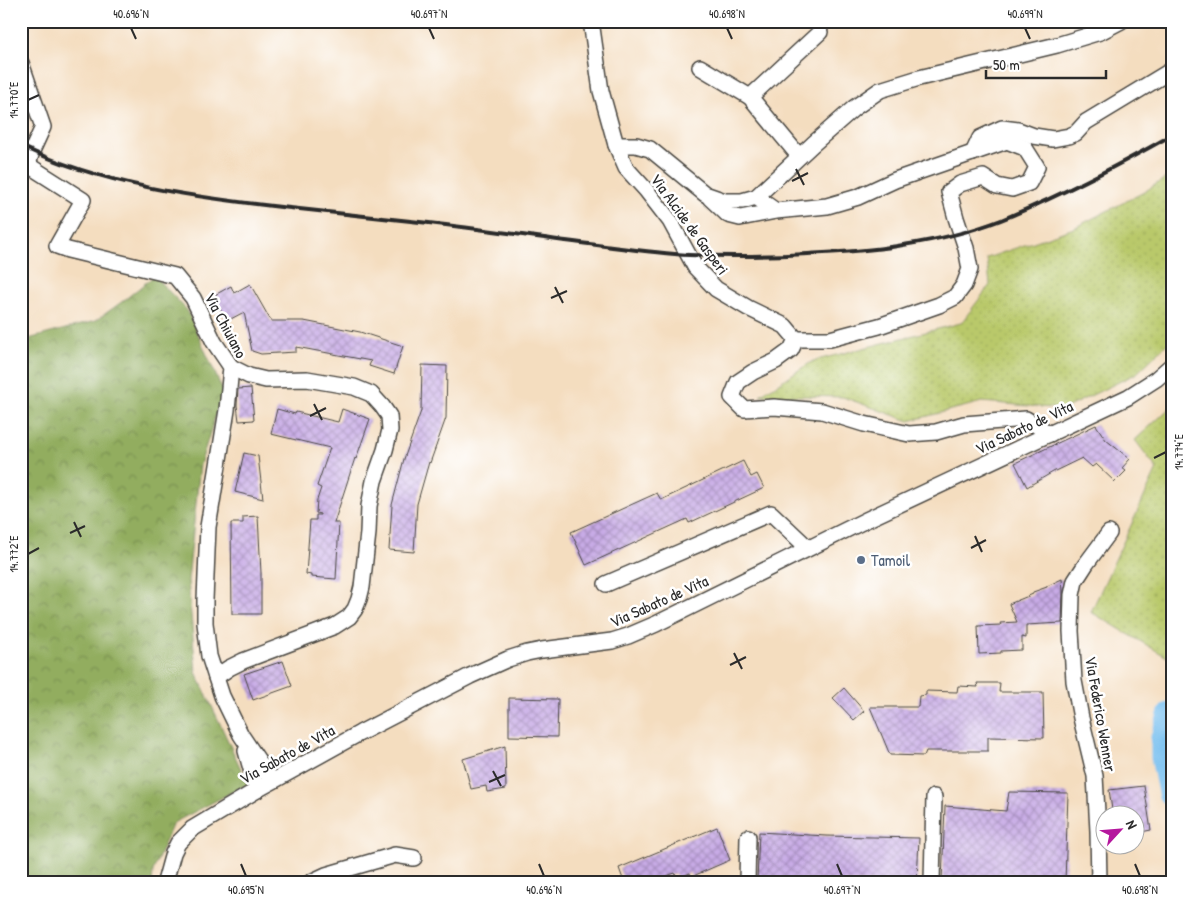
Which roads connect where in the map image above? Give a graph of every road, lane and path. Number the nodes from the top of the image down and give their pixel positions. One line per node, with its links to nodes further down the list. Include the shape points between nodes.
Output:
1 (591, 21): 8 (street, Via Alcide de Gasperi, via 602,91)
2 (1122, 21): 10 (street, via 1100,32 1057,45 880,90 854,108)
3 (820, 32): 7 (street)
4 (21, 63): 16 (street, Via Chiuiano, via 43,127 28,165 83,200 57,246 175,276 193,298 214,342)
5 (700, 67): 7 (street)
6 (1172, 70): 9 (street, via 1086,122 1076,133 1053,139 1002,128 980,138)
7 (750, 97): 10 (street)
8 (616, 145): 11 (street, Via Alcide de Gasperi, via 650,149); 14 (street, Via Alcide de Gasperi, via 626,168 670,221 695,267 716,289 784,326)
9 (973, 153): 13 (street, via 894,180 858,197 827,206); 14 (street, via 1007,141 1025,148 1037,168 1029,183 1012,189 997,186 983,177 960,184 949,192 970,269 956,297 879,326 830,339)
10 (800, 156): 12 (street)
11 (705, 194): 12 (street, Via Alcide de Gasperi, via 725,201); 13 (street, via 728,215 740,218)
12 (756, 197): 13 (street)
13 (776, 211)
14 (796, 339): 17 (street, via 791,350 738,382 732,397 744,408 822,411 909,434 936,432 964,424 1026,419)
15 (1172, 365): 17 (street, Via Sabato de Vita, via 1128,397)
16 (231, 367): 21 (street, Via Chiuiano, via 208,527 205,623 209,656); 21 (street, via 266,380 307,379 354,387 371,394 382,406 388,416 390,430 369,506 362,587 355,609 335,626 243,662)
17 (1050, 434): 19 (street, Via Sabato de Vita)
18 (1109, 534): 32 (street, Via Federico Wenner, via 1075,581 1072,594 1074,681 1095,776)
19 (808, 548): 20 (street, via 771,513); 23 (street, Via Sabato de Vita, via 628,636 534,651 508,659)
20 (606, 584)
21 (216, 677): 22 (street, Via Chiuiano)
22 (241, 735): 23 (street, Via Chiuiano); 24 (street, Via Chiuiano)
23 (272, 781): 24 (street, Via Sabato de Vita)
24 (257, 790): 28 (street, Via Sabato de Vita, via 192,829 178,843)
25 (934, 797): 31 (street)
26 (748, 837): 30 (street)
27 (414, 858): 29 (street, via 395,856 326,874)
28 (165, 882)
29 (311, 882)
30 (747, 882)
31 (932, 882)
32 (1099, 882)

